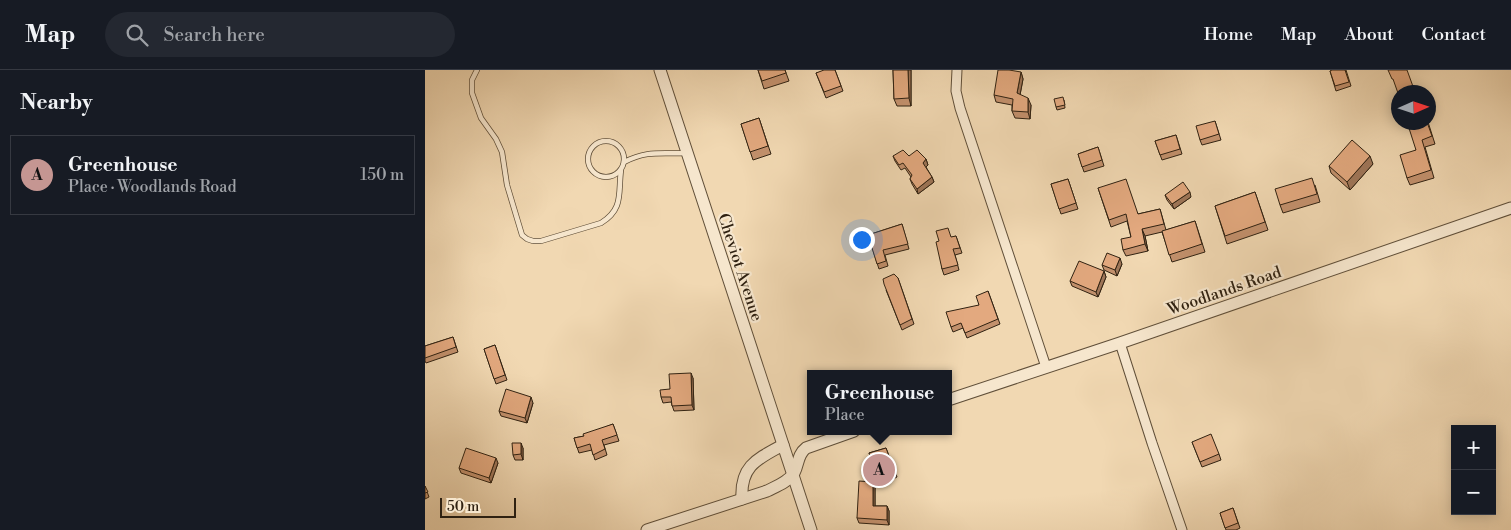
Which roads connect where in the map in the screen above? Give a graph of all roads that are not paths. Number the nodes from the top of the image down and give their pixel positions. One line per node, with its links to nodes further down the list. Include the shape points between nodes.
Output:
1 (477, 70): 6 (lane, via 472,80 472,93 481,118 500,146 520,230 527,239 550,239 608,218 619,200)
2 (660, 70): 4 (street, Cheviot Avenue)
3 (957, 70): 9 (street, via 956,91 963,117)
4 (687, 153): 5 (lane, via 647,154); 12 (street, Cheviot Avenue)
5 (624, 162): 6 (lane); 6 (lane, via 622,149 612,141 599,142 590,152 589,165 597,175 610,177)
6 (621, 170)
7 (1511, 208): 8 (street, Woodlands Road)
8 (1120, 343): 9 (street, Woodlands Road); 17 (street)
9 (1046, 367): 10 (street, Woodlands Road)
10 (952, 399)
11 (842, 435): 13 (street, via 803,450)
12 (783, 446): 13 (street, Cheviot Avenue); 14 (street, via 761,457 751,467 742,481)
13 (793, 474): 14 (street, via 776,486); 16 (street, Cheviot Avenue)
14 (742, 499): 15 (street)
15 (647, 530)
16 (811, 530)
17 (1182, 530)

